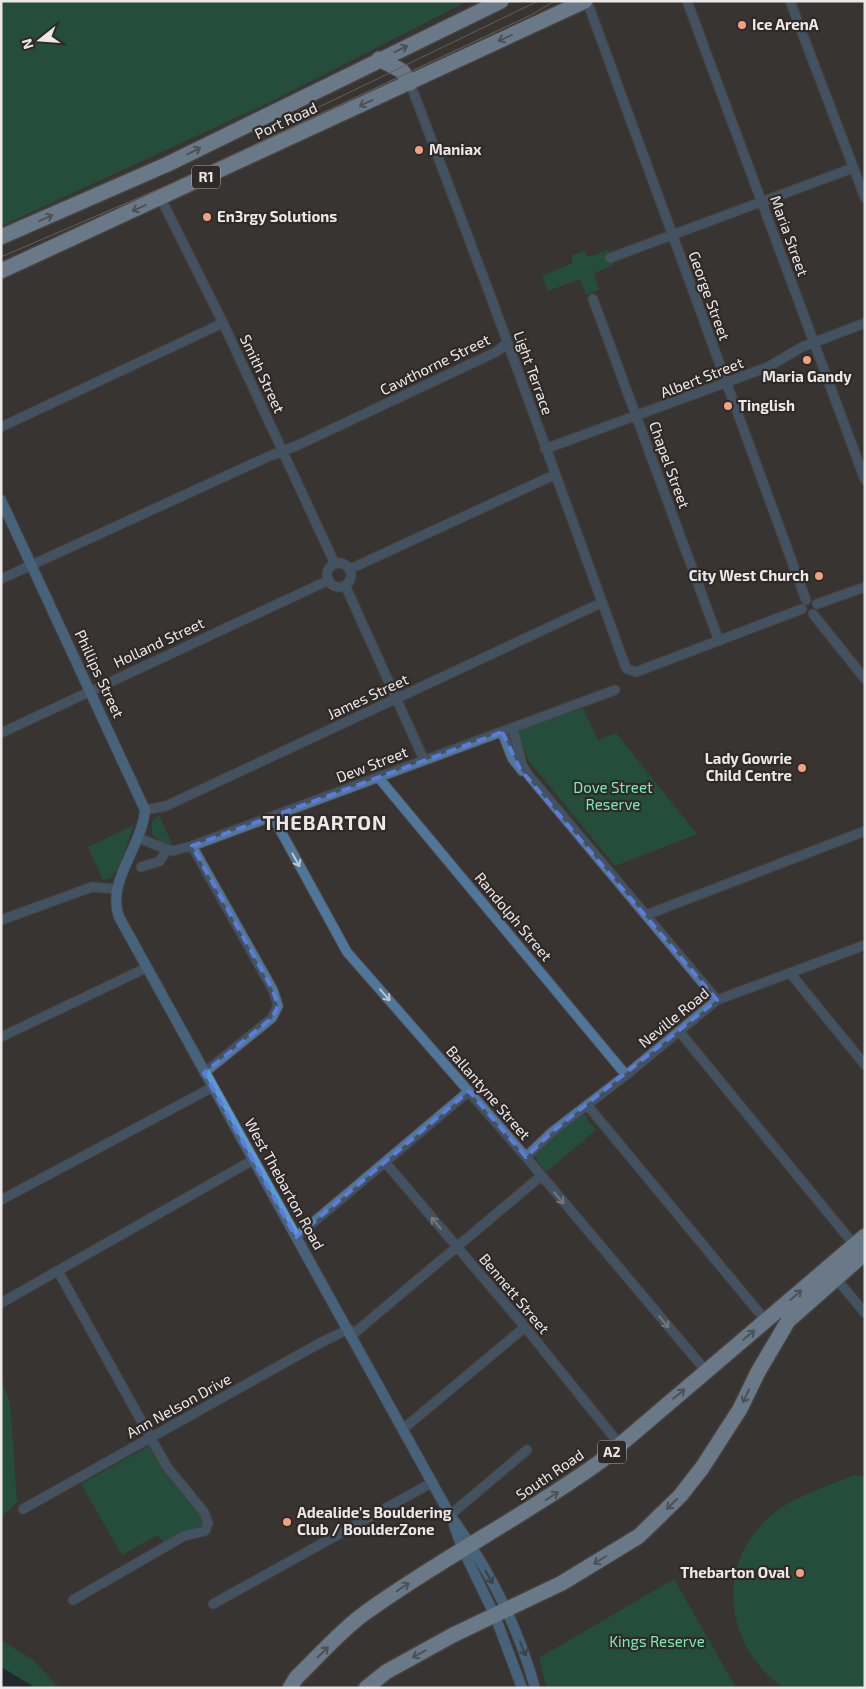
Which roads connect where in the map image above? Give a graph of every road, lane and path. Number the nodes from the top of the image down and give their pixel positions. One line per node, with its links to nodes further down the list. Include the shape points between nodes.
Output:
1 (501, 1): 5 (highway, Port Road / R1, one-way to 1)
2 (586, 1): 6 (highway, Port Road / R1, one-way to 6); 11 (street, George Street)
3 (687, 1): 10 (street, Maria Street)
4 (790, 1): 7 (street)
5 (379, 60): 6 (highway, via 402,71); 12 (highway, Port Road / R1, one-way to 5, via 168,164)
6 (410, 82): 8 (highway, Port Road / R1, one-way to 8); 18 (street, Light Terrace)
7 (853, 168): 9 (street); 10 (street)
8 (160, 198): 14 (highway, Port Road / R1, one-way to 14); 16 (street, Smith Street)
9 (865, 198)
10 (761, 200): 11 (street); 19 (street, Maria Street)
11 (672, 235): 13 (street); 20 (street, George Street)
12 (1, 237)
13 (610, 258)
14 (1, 271)
15 (593, 299): 21 (street, Chapel Street)
16 (223, 323): 22 (street); 24 (street, Smith Street)
17 (865, 323): 19 (street, Albert Street)
18 (507, 343): 23 (street, Light Terrace); 24 (street, Cawthorne Street, via 488,356)
19 (814, 343): 20 (street, Albert Street, via 768,368); 26 (street, Maria Street)
20 (727, 384): 21 (street, Albert Street); 35 (street, George Street)
21 (636, 417): 23 (street, Albert Street); 40 (street, Chapel Street)
22 (1, 427)
23 (545, 449): 25 (street, Light Terrace)
24 (282, 450): 28 (street, Smith Street); 29 (street, Cawthorne Street)
25 (554, 475): 30 (street); 36 (street, Light Terrace)
26 (865, 480)
27 (1, 500): 29 (street, Phillips Street)
28 (335, 564): 30 (street, via 340,563); 32 (street, via 330,568)
29 (32, 565): 31 (street, Cawthorne Street); 43 (street, Phillips Street)
30 (350, 569): 33 (street, via 351,575)
31 (1, 579)
32 (329, 580): 33 (street, via 339,586); 43 (street, Holland Street)
33 (345, 585): 44 (street)
34 (865, 587): 37 (street)
35 (806, 600): 37 (street, via 811,599); 38 (street)
36 (601, 603): 40 (street, Light Terrace, via 624,665 632,671); 44 (street, James Street)
37 (817, 604): 39 (street)
38 (802, 609): 39 (street, via 806,615); 40 (street)
39 (813, 614): 41 (street)
40 (719, 641)
41 (865, 679)
42 (615, 690): 45 (street, Dew Street)
43 (90, 691): 47 (street, Holland Street); 51 (street, Phillips Street)
44 (396, 699): 48 (street); 51 (street, James Street, via 158,809)
45 (513, 728): 46 (street, Dew Street); 50 (street, via 522,766)
46 (502, 732): 48 (street, Dew Street); 50 (street, via 512,758)
47 (1, 733)
48 (424, 760): 49 (street, Dew Street)
49 (378, 777): 52 (street, Dew Street); 69 (street, Randolph Street)
50 (530, 777): 59 (street)
51 (145, 810): 54 (street)
52 (273, 817): 55 (street, Dew Street); 71 (street, Ballantyne Street, one-way to 71, via 347,952)
53 (865, 831): 59 (street)
54 (138, 838): 56 (street, Dew Street); 58 (street, West Thebarton Road)
55 (192, 846): 56 (street, Dew Street, via 172,851); 68 (street, via 273,990 278,1006 272,1018)
56 (167, 849): 57 (street, via 160,860)
57 (142, 868)
58 (117, 888): 60 (street, via 92,887); 62 (street, West Thebarton Road, via 119,918)
59 (646, 914): 64 (street)
60 (1, 920)
61 (865, 945): 63 (street, Neville Road)
62 (146, 968): 66 (street); 68 (street, West Thebarton Road)
63 (790, 973): 64 (street, Neville Road); 67 (street)
64 (717, 1000): 65 (street, Neville Road)
65 (679, 1031): 69 (street, Neville Road); 79 (street)
66 (1, 1037)
67 (865, 1064)
68 (204, 1073): 70 (street, West Thebarton Road)
69 (626, 1075): 72 (street, Neville Road)
70 (213, 1087): 74 (street, West Thebarton Road); 77 (street)
71 (469, 1091): 73 (street, Ballantyne Street); 75 (street)
72 (588, 1106): 73 (street, Neville Road, via 552,1132); 85 (street)
73 (526, 1158): 76 (street, Ballantyne Street)
74 (253, 1160): 78 (street, West Thebarton Road); 81 (street)
75 (385, 1162): 78 (street); 80 (street, Bennett Street, one-way to 75)
76 (542, 1176): 80 (street, Ann Nelson Drive); 88 (street, Ballantyne Street, one-way to 88)
77 (1, 1200)
78 (296, 1237): 87 (street, West Thebarton Road)
79 (862, 1247): 82 (highway, South Road / A2)
80 (456, 1248): 86 (street, Bennett Street); 87 (street, Ann Nelson Drive)
81 (58, 1271): 83 (street); 90 (street)
82 (832, 1274): 84 (street); 85 (highway, South Road / A2, one-way to 82); 99 (highway, South Road / A2, one-way to 99, via 788,1321 722,1438 680,1496 639,1536 562,1583)
83 (1, 1302)
84 (865, 1313)
85 (766, 1321): 88 (highway, South Road / A2, one-way to 85)
86 (525, 1327): 89 (street); 91 (street, Bennett Street)
87 (351, 1332): 89 (street, West Thebarton Road); 90 (street, Ann Nelson Drive, via 320,1343)
88 (706, 1372): 91 (highway, South Road / A2, one-way to 88)
89 (403, 1428): 93 (street, West Thebarton Road)
90 (150, 1438): 94 (street, Ann Nelson Drive); 97 (street, via 167,1467 207,1516 207,1528 184,1536)
91 (620, 1445): 96 (highway, South Road / A2, one-way to 91, via 556,1493)
92 (527, 1450): 95 (street)
93 (433, 1482): 95 (street, West Thebarton Road); 98 (street)
94 (23, 1509)
95 (450, 1515): 96 (street, West Thebarton Road)
96 (466, 1546): 99 (street, West Thebarton Road); 100 (highway, South Road / A2, one-way to 96, via 296,1678 363,1614)
97 (73, 1600)
98 (213, 1604)
99 (501, 1613): 101 (highway, South Road / A2, one-way to 101, via 386,1672); 102 (street); 103 (street, one-way to 103, via 528,1662)
100 (290, 1688)
101 (366, 1688)
102 (522, 1688)
103 (534, 1688)

